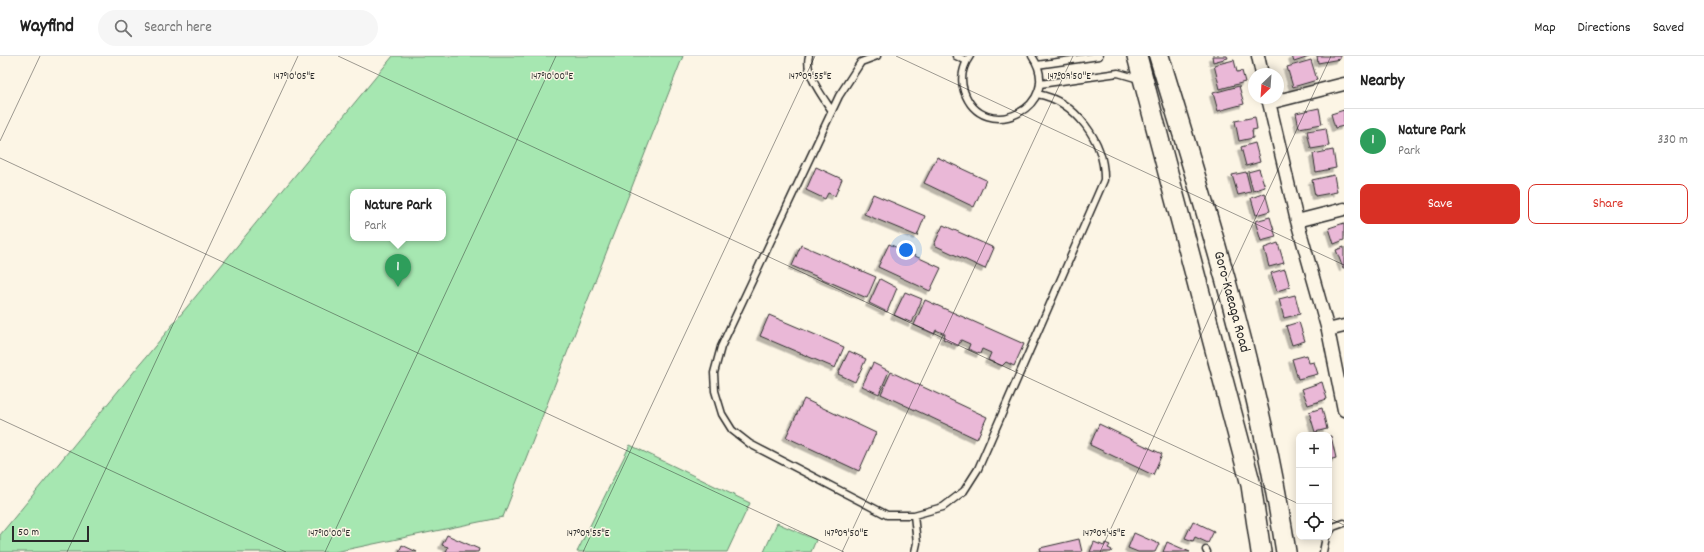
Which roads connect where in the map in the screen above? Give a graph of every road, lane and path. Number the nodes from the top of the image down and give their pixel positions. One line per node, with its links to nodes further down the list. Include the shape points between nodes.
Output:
1 (809, 56): 18 (lane, via 814,83)
2 (877, 56): 18 (lane, via 861,62)
3 (956, 56): 9 (lane)
4 (1032, 56): 10 (lane)
5 (1100, 56): 10 (lane)
6 (1136, 56): 13 (main road, Goro-Kaeaga Road)
7 (1159, 56): 30 (main road, Goro-Kaeaga Road, via 1206,208 1261,415 1276,486)
8 (1258, 56): 11 (street)
9 (968, 58): 15 (lane, via 962,79 967,98 973,106 989,116 1009,118 1018,115 1030,106)
10 (1038, 66): 12 (lane)
11 (1261, 68)
12 (1040, 84): 13 (lane, via 1118,73 1138,78); 15 (lane)
13 (1144, 84): 29 (main road, Goro-Kaeaga Road, via 1251,485)
14 (1344, 84): 16 (street)
15 (1037, 94): 24 (lane, via 1062,103 1084,124 1096,144 1104,180 978,469 964,490 943,507)
16 (1284, 97)
17 (1269, 104): 20 (street)
18 (832, 112): 24 (lane, via 721,347 714,373 715,391 722,414 732,430 750,444 887,515)
19 (1344, 209): 20 (street)
20 (1297, 221): 22 (street)
21 (1344, 326): 22 (street)
22 (1328, 330): 23 (street)
23 (1344, 410)
24 (914, 515): 28 (lane, via 917,543)
25 (1344, 523): 26 (lane)
26 (1332, 528)
27 (1325, 540): 31 (lane)
28 (915, 552)
29 (1261, 552)
30 (1286, 552)
31 (1323, 552)

